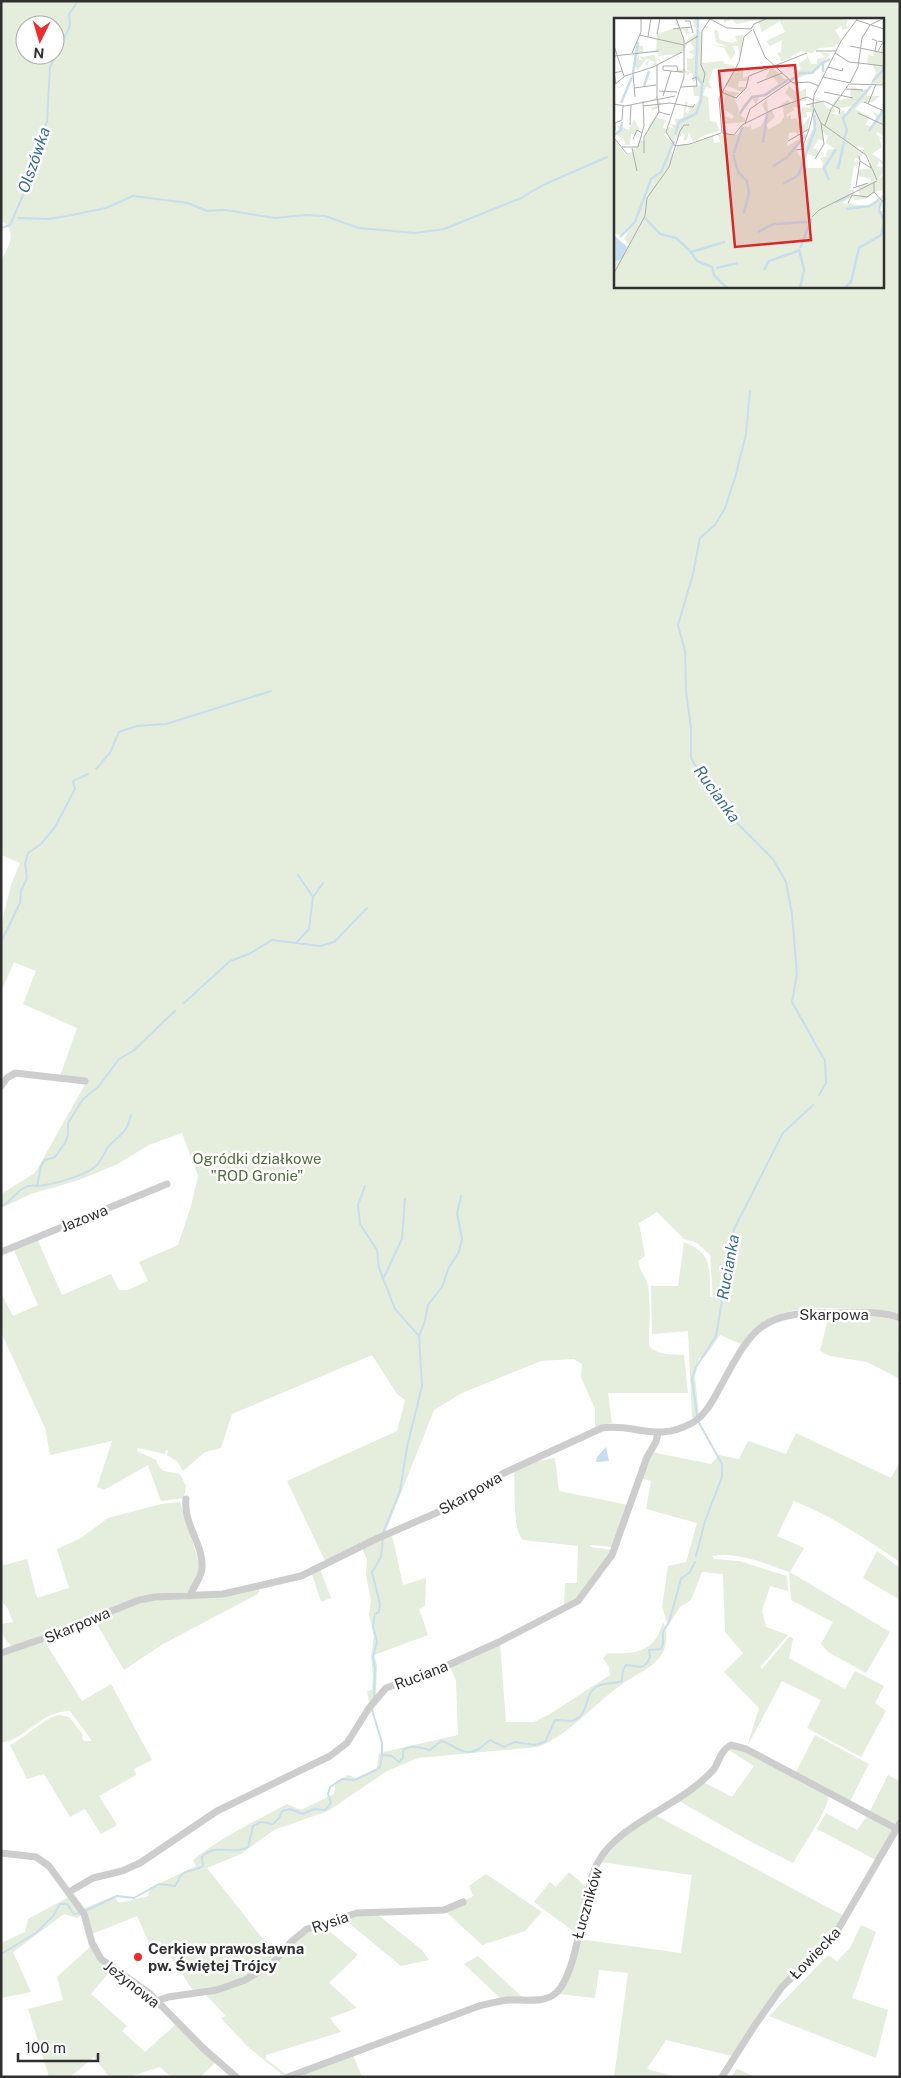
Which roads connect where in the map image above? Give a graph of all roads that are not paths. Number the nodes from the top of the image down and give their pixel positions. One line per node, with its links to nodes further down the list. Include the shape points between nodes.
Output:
1 (85, 1080): 2 (street, via 15,1073)
2 (1, 1086)
3 (167, 1184): 4 (street, Jazowa)
4 (1, 1252)
5 (900, 1318): 6 (street, Skarpowa, via 878,1314 807,1312 788,1314 774,1320 747,1339 711,1404 700,1417 684,1427)
6 (658, 1433): 8 (street, Skarpowa, via 602,1428 504,1473 443,1510 309,1573 223,1594); 12 (street, Ruciana, via 612,1555 578,1602 499,1642 386,1688 369,1708 352,1738 330,1756 217,1810 140,1863 93,1878)
7 (186, 1499): 8 (street, via 185,1512 202,1567)
8 (190, 1596): 9 (street, Skarpowa, via 139,1600)
9 (1, 1653)
10 (898, 1826): 16 (street, Łuczników, via 746,1749 731,1745 722,1751 714,1768 698,1784 636,1825 600,1859 569,1968 555,1994 545,1999 508,2000 479,2006); 17 (street, Łowiecka, via 836,1933 782,1988)
11 (1, 1853): 12 (street, Jeżynowa, via 27,1854 44,1860)
12 (69, 1892): 14 (street, Jeżynowa, via 82,1911 101,1959 140,1985)
13 (464, 1902): 14 (street, Rysia, via 444,1910 357,1913 307,1930 267,1968 245,1980 216,1990)
14 (157, 2001): 15 (street, Jeżynowa)
15 (236, 2077)
16 (288, 2077)
17 (722, 2077)

